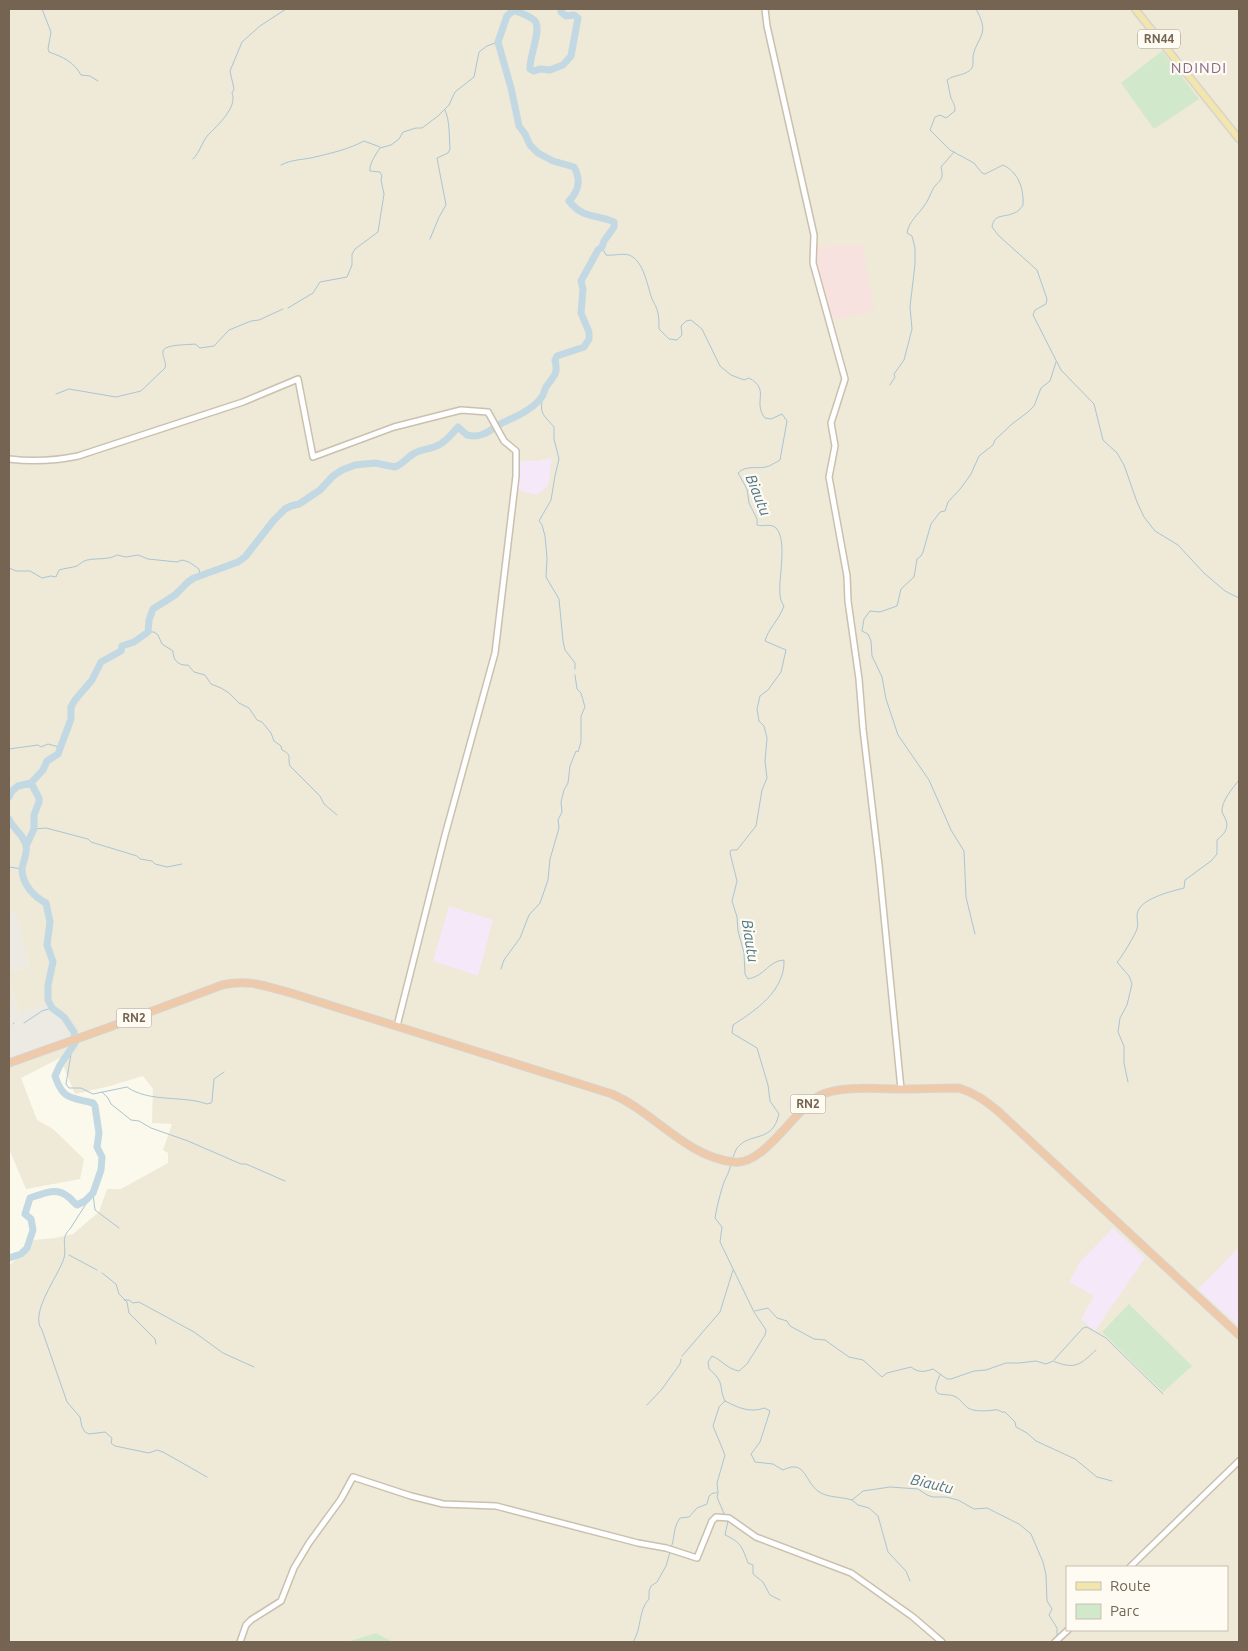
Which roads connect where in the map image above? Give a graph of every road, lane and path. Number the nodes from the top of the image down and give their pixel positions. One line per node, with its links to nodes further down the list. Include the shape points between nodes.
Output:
1 (765, 9): 7 (street, via 814,235 813,263 845,379 831,422 835,446 829,477 847,576)
2 (1135, 9): 3 (main road, RN44)
3 (1239, 139)
4 (9, 459): 5 (street, via 58,460 78,456 243,402 298,379 313,457 394,427 461,410 488,412 504,441 516,451 496,653 445,835)
5 (397, 1026): 6 (highway, RN2, via 290,993 237,982); 7 (highway, RN2, via 612,1094 630,1102 694,1149 731,1162 742,1162 757,1154 810,1102 825,1093)
6 (9, 1063)
7 (901, 1089): 8 (highway, RN2, via 959,1088 982,1098)
8 (1239, 1335)
9 (1239, 1461): 10 (street)
10 (1131, 1566)
11 (1067, 1631): 12 (street)
12 (1058, 1640)
13 (240, 1642): 14 (street, via 246,1625 281,1601 294,1568 353,1478 443,1504 496,1506 697,1558 712,1521 716,1517 730,1518 756,1537 851,1573)
14 (942, 1642)

